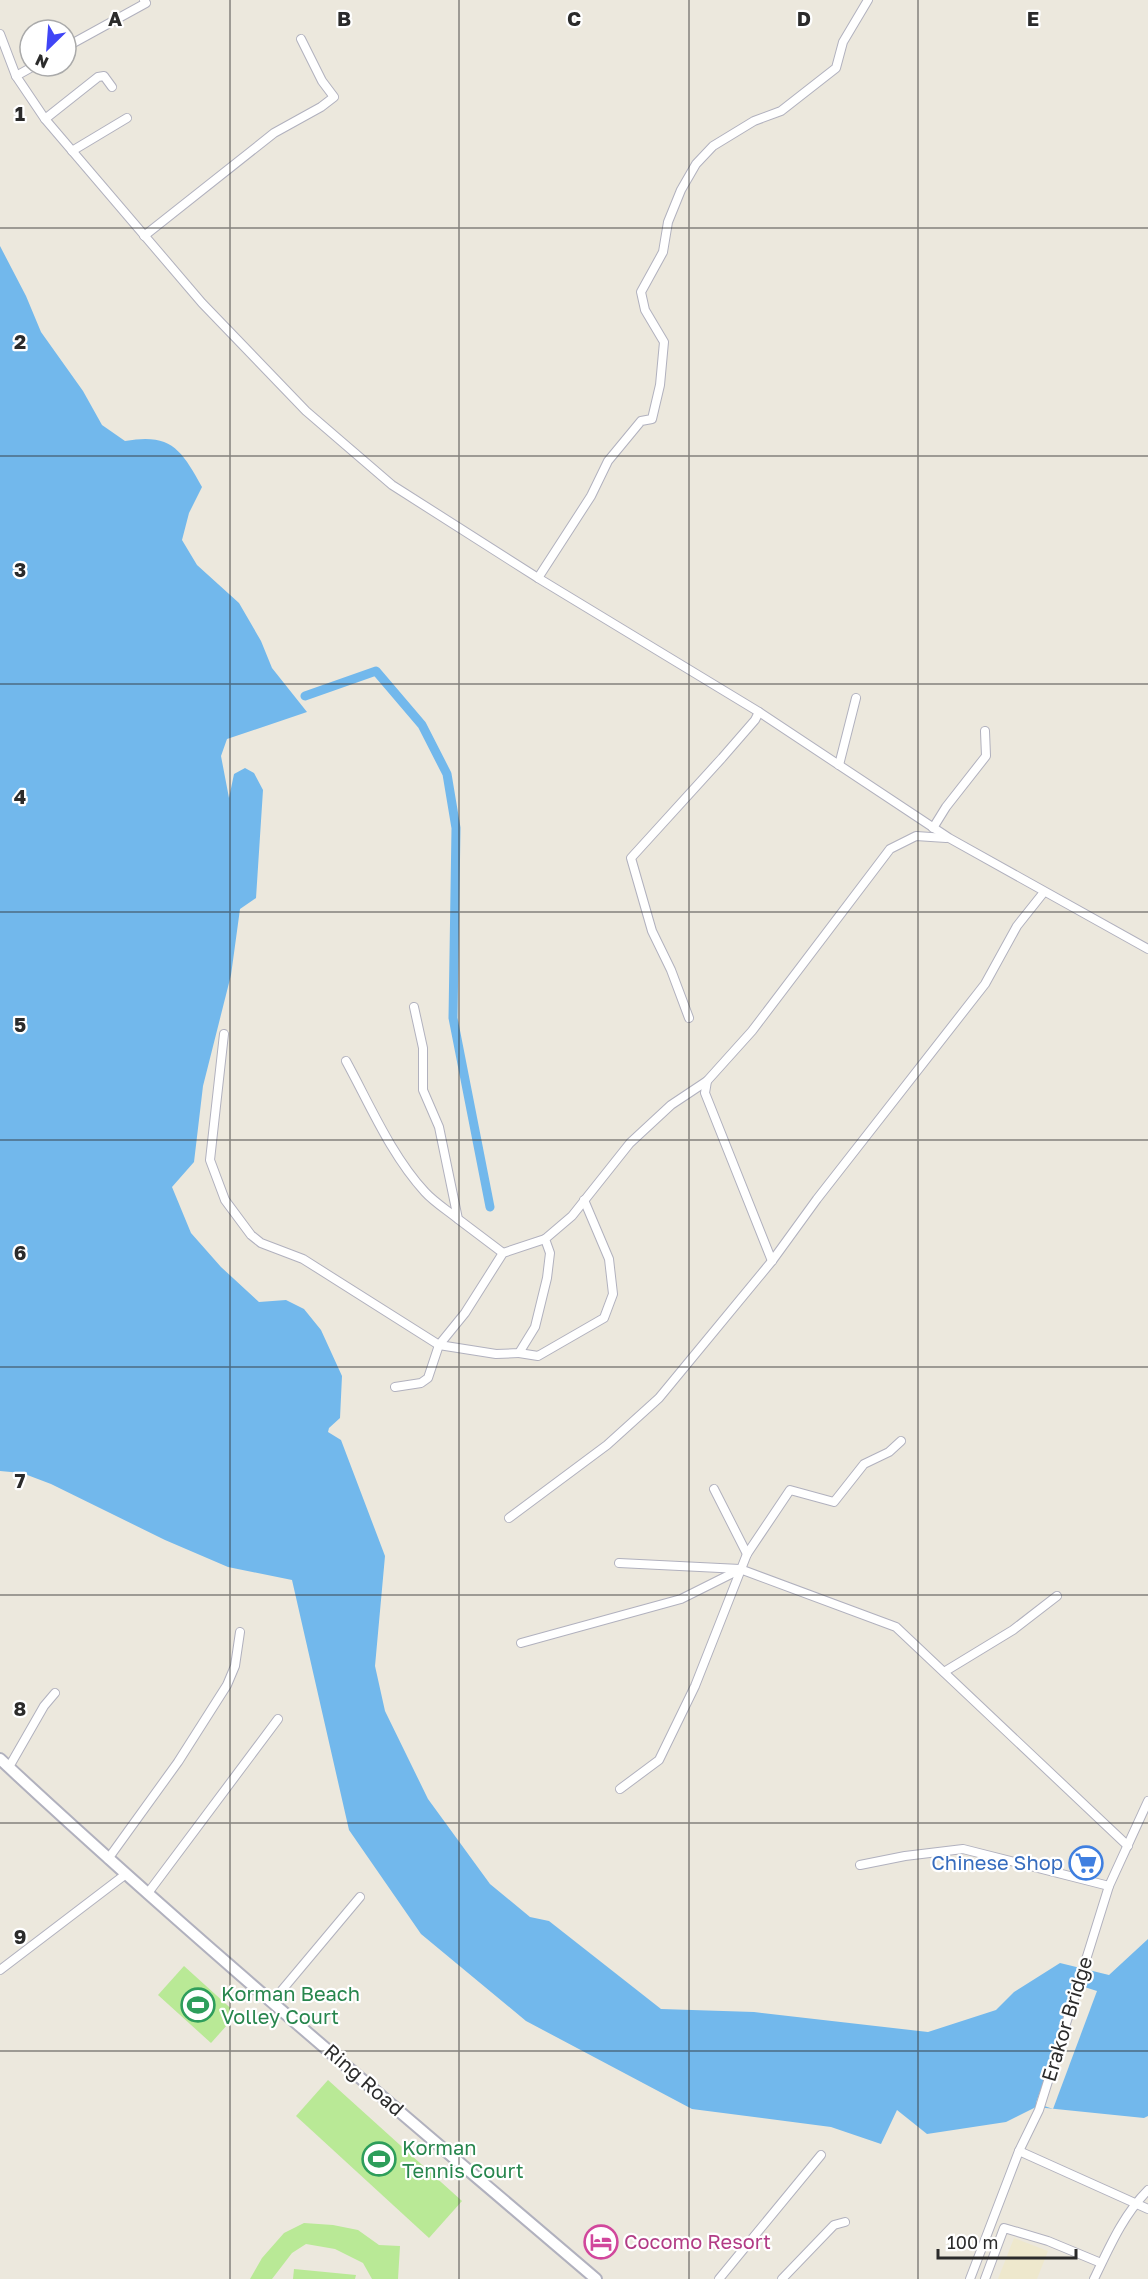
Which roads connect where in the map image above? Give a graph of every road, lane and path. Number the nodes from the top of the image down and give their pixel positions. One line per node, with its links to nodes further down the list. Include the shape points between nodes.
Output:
1 (144, 0): 5 (street, via 146,3)
2 (868, 0): 12 (street, via 843,42 836,68 781,111 754,121 713,146 696,164 681,190 663,252 641,292 645,310 664,342 652,419 641,421 608,461 591,496)
3 (0, 34): 6 (street)
4 (301, 39): 11 (street, via 333,97 321,108 274,133)
5 (78, 40)
6 (16, 76): 9 (street)
7 (112, 87): 9 (street, via 104,76 98,77)
8 (127, 118): 10 (street)
9 (45, 119): 10 (street)
10 (72, 151): 11 (street)
11 (144, 236): 12 (street, via 306,411 392,485)
12 (538, 578): 14 (street)
13 (856, 698): 16 (street)
14 (759, 712): 16 (street); 22 (street, via 631,858 652,931)
15 (985, 731): 17 (street, via 986,756)
16 (839, 765): 17 (street)
17 (933, 828): 18 (street)
18 (948, 838): 19 (street); 25 (street, via 916,836 890,849 752,1031)
19 (1044, 892): 20 (street); 30 (street, via 1017,926 985,984)
20 (1148, 950)
21 (414, 1007): 27 (street, via 423,1048 423,1090 439,1127)
22 (689, 1018)
23 (224, 1034): 31 (street, via 210,1160 225,1200 261,1243 303,1258)
24 (346, 1061): 27 (street, via 406,1167 426,1193)
25 (707, 1081): 26 (street, via 671,1105 630,1143); 30 (street, via 705,1093)
26 (584, 1200): 28 (street); 32 (street, via 609,1259 613,1294 604,1318 538,1356)
27 (458, 1219): 29 (street)
28 (545, 1239): 29 (street); 32 (street, via 550,1253 547,1278 535,1327)
29 (503, 1253): 31 (street, via 465,1313)
30 (772, 1261): 36 (street, via 659,1398 607,1445)
31 (439, 1345): 32 (street, via 496,1354); 33 (street, via 428,1378)
32 (519, 1353)
33 (395, 1387)
34 (901, 1441): 37 (street, via 889,1452 864,1464 834,1502 790,1490)
35 (714, 1489): 37 (street)
36 (509, 1518)
37 (747, 1554): 39 (street)
38 (618, 1563): 39 (street)
39 (740, 1569): 42 (street, via 681,1599); 43 (street, via 896,1627); 48 (street, via 694,1686 659,1760)
40 (1058, 1596): 43 (street, via 1013,1630)
41 (240, 1632): 51 (street, via 235,1666 227,1685 178,1762)
42 (521, 1643)
43 (944, 1672): 50 (street)
44 (55, 1692): 47 (street)
45 (278, 1719): 55 (street)
46 (0, 1759): 47 (main road, Ring Road)
47 (9, 1767): 51 (main road, Ring Road)
48 (620, 1789)
49 (1148, 1801): 50 (street, Erakor Bridge)
50 (1128, 1846): 54 (street, Erakor Bridge)
51 (108, 1859): 53 (main road, Ring Road)
52 (860, 1865): 54 (street, via 963,1849)
53 (126, 1874): 55 (main road, Ring Road); 57 (street)
54 (1109, 1886): 59 (street, Erakor Bridge, via 1039,2110)
55 (147, 1893): 58 (main road, Ring Road)
56 (360, 1897): 58 (street)
57 (0, 1970)
58 (272, 2001): 70 (main road, Ring Road)
59 (1019, 2151): 62 (street); 65 (street, Erakor Bridge)
60 (821, 2155): 71 (street)
61 (1148, 2190): 62 (street)
62 (1135, 2203): 63 (street); 67 (street)
63 (1148, 2209)
64 (845, 2222): 72 (street, via 834,2225)
65 (988, 2231): 66 (street); 68 (street, Erakor Bridge)
66 (1000, 2238): 67 (street, via 1004,2228); 69 (street)
67 (1101, 2263): 73 (street)
68 (971, 2276): 69 (street)
69 (987, 2276)
70 (596, 2279)
71 (719, 2279)
72 (782, 2279)
73 (1094, 2279)

